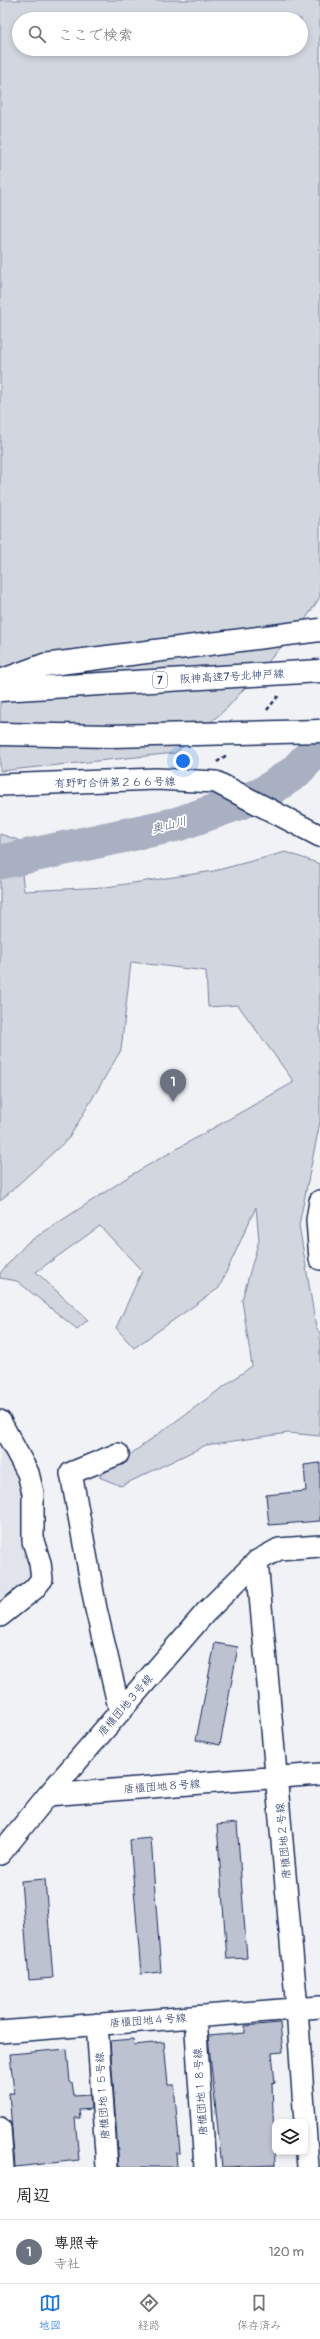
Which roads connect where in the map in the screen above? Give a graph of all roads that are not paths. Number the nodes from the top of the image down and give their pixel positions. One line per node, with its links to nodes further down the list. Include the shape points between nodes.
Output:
1 (320, 630): 3 (highway, bridge, via 44,665)
2 (320, 671): 4 (highway, 阪神高速7号北神戸線 / 7, bridge)
3 (0, 681)
4 (0, 690)
5 (320, 731): 7 (highway, bridge)
6 (0, 734): 7 (highway, bridge)
7 (196, 734): 8 (highway, bridge)
8 (320, 738)
9 (0, 784): 10 (street, 有野町合併第２６６号線, via 156,779 216,782)
10 (320, 836)
11 (320, 1202): 12 (street, via 317,1220)
12 (320, 1259)
13 (0, 1421): 17 (street, via 28,1473 33,1493 34,1541 42,1579 34,1589)
14 (118, 1454): 18 (street, via 71,1473 96,1609)
15 (320, 1546): 16 (street, 唐櫃団地３号線, via 279,1549)
16 (257, 1561): 18 (street, 唐櫃団地３号線, via 205,1613); 20 (street, 唐櫃団地２号線)
17 (0, 1616)
18 (120, 1712): 21 (street, 唐櫃団地３号線)
19 (320, 1774): 20 (street, 唐櫃団地８号線)
20 (277, 1777): 21 (street, 唐櫃団地８号線); 24 (street, 唐櫃団地２号線)
21 (48, 1795): 22 (street, 唐櫃団地３号線)
22 (0, 1854)
23 (320, 2007): 24 (street, 唐櫃団地４号線)
24 (297, 2009): 25 (street, 唐櫃団地４号線); 28 (street, 唐櫃団地２号線)
25 (195, 2017): 26 (street, 唐櫃団地４号線); 33 (street, 唐櫃団地１８号線)
26 (97, 2024): 27 (street, 唐櫃団地４号線); 32 (street, 唐櫃団地１５号線)
27 (0, 2032)
28 (305, 2119)
29 (0, 2128): 31 (street)
30 (307, 2155): 34 (street)
31 (3, 2167)
32 (107, 2167)
33 (205, 2167)
34 (308, 2167)

